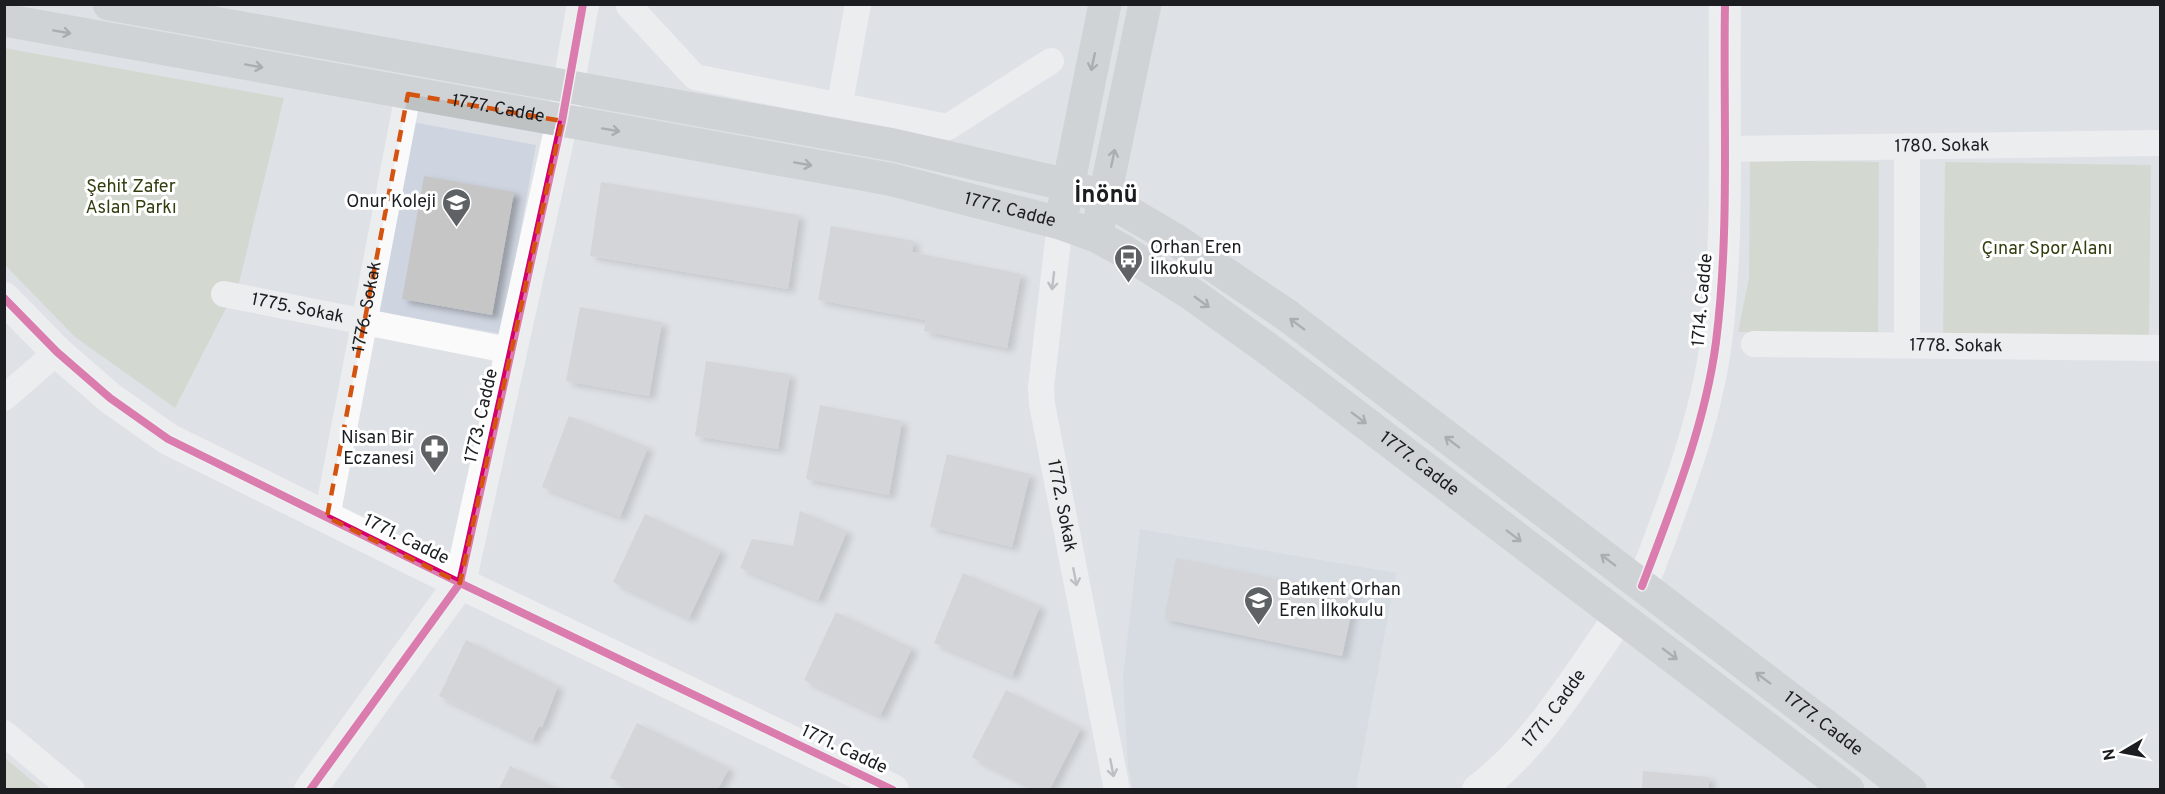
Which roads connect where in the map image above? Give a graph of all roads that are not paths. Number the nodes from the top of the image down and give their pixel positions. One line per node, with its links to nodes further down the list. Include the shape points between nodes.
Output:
1 (109, 4): 10 (main road, 1777. Cadde)
2 (583, 4): 10 (street, 1773. Cadde)
3 (858, 4): 12 (street)
4 (1105, 4): 17 (main road, one-way to 17)
5 (1145, 4): 18 (main road, one-way to 5)
6 (1725, 4): 16 (street, 1714. Cadde)
7 (629, 6): 12 (street, via 695,77)
8 (4, 20): 11 (main road, 1777. Cadde, one-way to 11)
9 (1051, 61): 12 (street, via 948,127)
10 (568, 87): 12 (main road, 1777. Cadde); 13 (street, 1773. Cadde)
11 (408, 94): 13 (main road, 1777. Cadde); 23 (street, 1776. Sokak)
12 (837, 119): 17 (main road, 1777. Cadde)
13 (562, 121): 19 (main road, 1777. Cadde, one-way to 19, via 889,179); 27 (street, 1773. Cadde)
14 (2160, 143): 15 (street, 1780. Sokak)
15 (1908, 146): 16 (street, 1780. Sokak); 25 (street)
16 (1723, 149): 32 (street, 1714. Cadde, via 1716,343 1696,435)
17 (1068, 185): 18 (main road, 1777. Cadde); 19 (main road)
18 (1104, 198): 20 (main road); 32 (main road, 1777. Cadde, one-way to 18, via 1288,316 1174,238)
19 (1060, 222): 20 (main road, 1777. Cadde); 38 (street, 1772. Sokak, one-way to 38, via 1041,395)
20 (1096, 236): 33 (main road, 1777. Cadde, one-way to 33, via 1193,295 1268,349)
21 (224, 294): 23 (street, 1775. Sokak)
22 (4, 298): 28 (street, 1771. Cadde)
23 (364, 321): 27 (street, 1775. Sokak); 30 (street, 1776. Sokak)
24 (1754, 344): 25 (street, 1778. Sokak)
25 (1907, 345): 26 (street, 1778. Sokak)
26 (2160, 348)
27 (512, 351): 31 (street, 1773. Cadde)
28 (57, 352): 29 (street); 30 (street, 1771. Cadde, via 110,398 168,439)
29 (4, 398)
30 (327, 517): 31 (street, 1771. Cadde)
31 (460, 584): 36 (street, 1773. Cadde); 37 (street, 1771. Cadde)
32 (1642, 586): 33 (main road); 41 (main road, 1777. Cadde, one-way to 32)
33 (1620, 616): 39 (street, 1771. Cadde, via 1528,746); 40 (main road, 1777. Cadde, one-way to 40)
34 (4, 733): 35 (street)
35 (72, 789)
36 (310, 789)
37 (893, 789)
38 (1117, 789)
39 (1478, 789)
40 (1848, 789)
41 (1910, 789)

